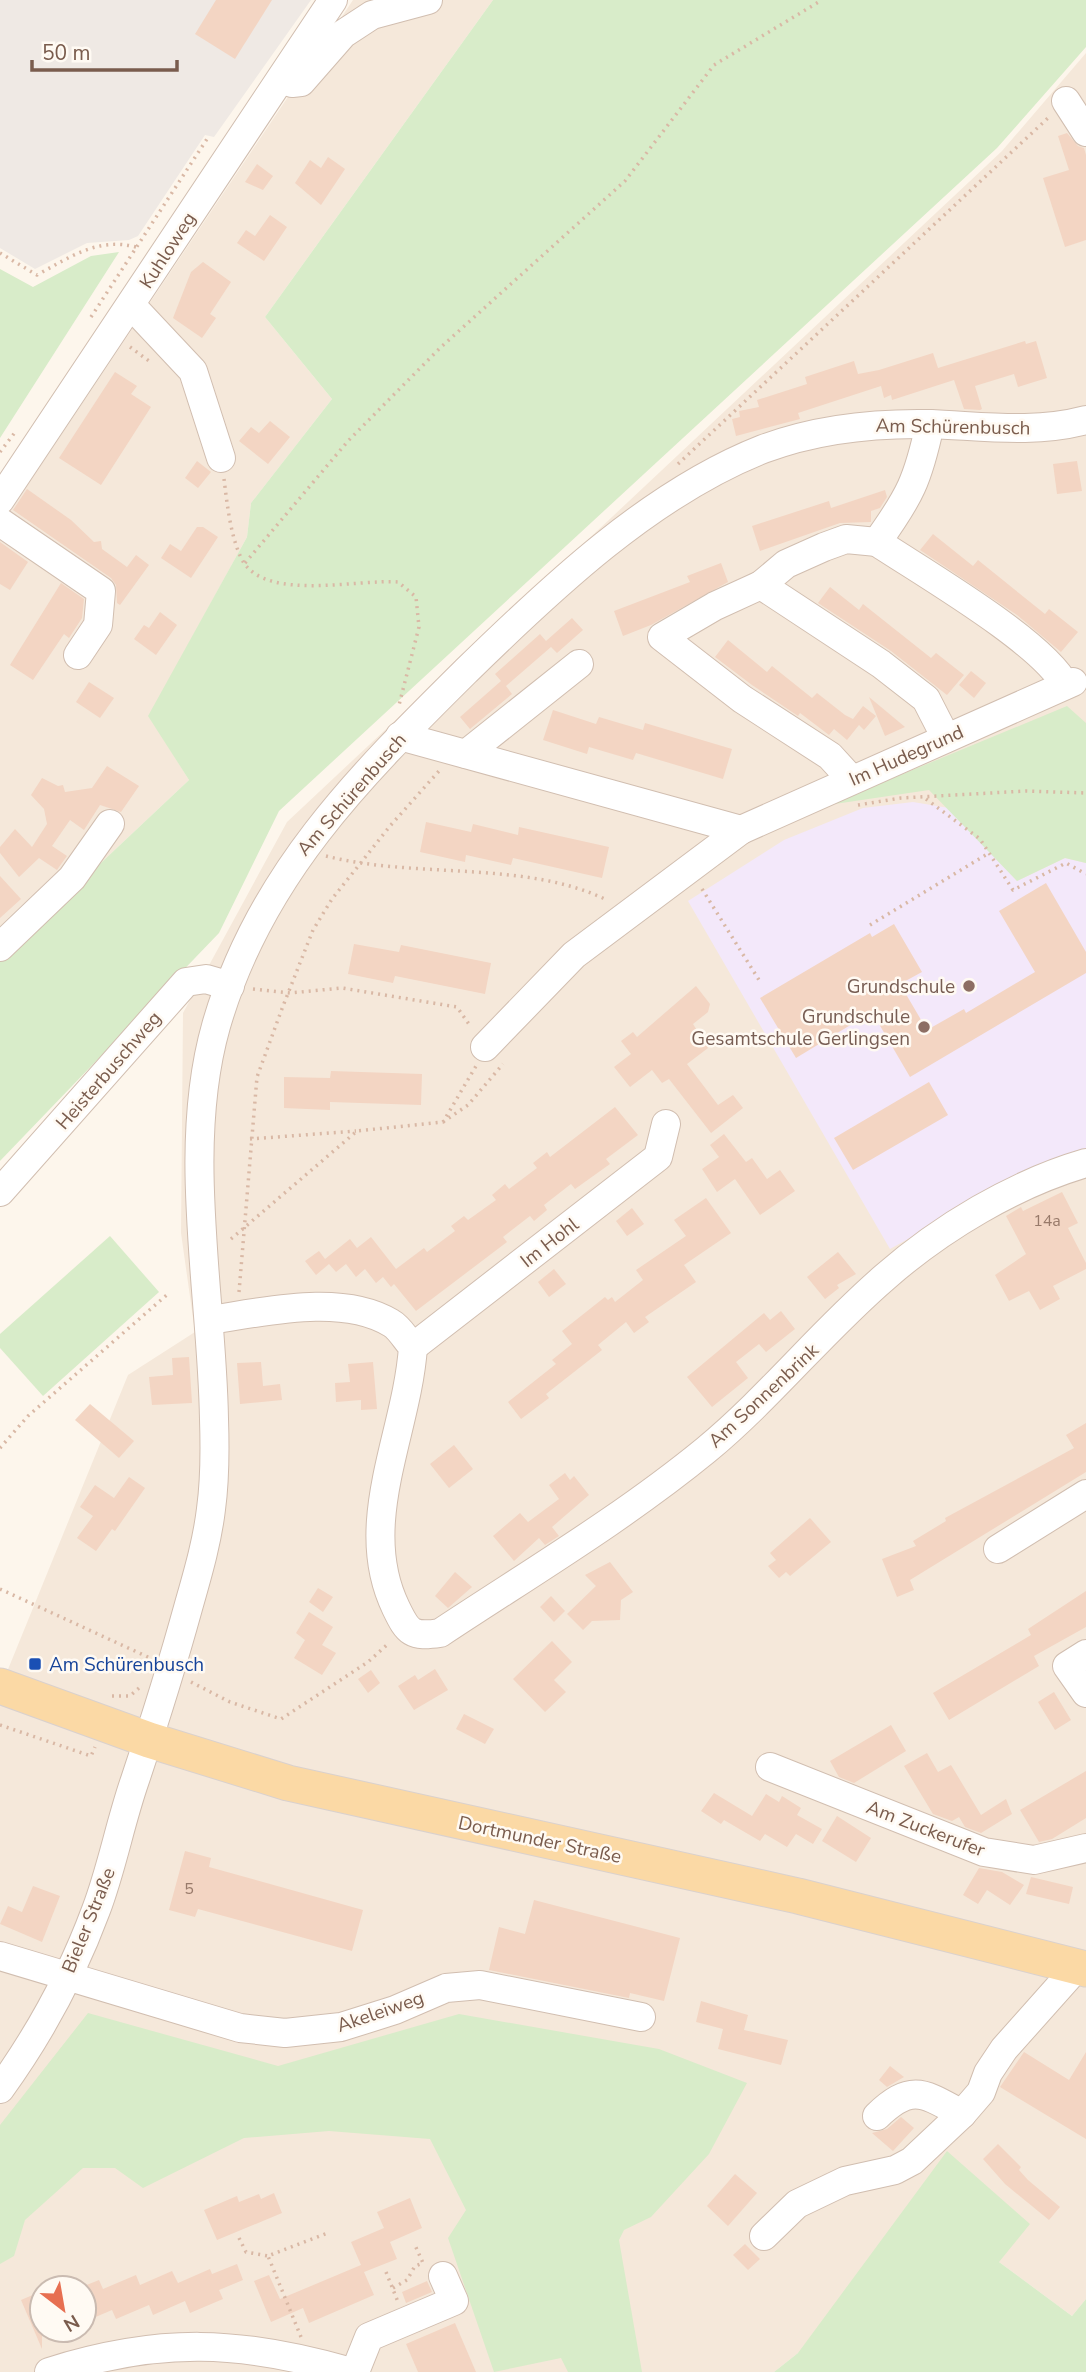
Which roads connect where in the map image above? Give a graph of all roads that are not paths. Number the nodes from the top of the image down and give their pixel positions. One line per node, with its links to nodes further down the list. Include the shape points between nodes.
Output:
1 (333, 0): 3 (street, Kuhloweg)
2 (428, 0): 3 (street, via 372,15 343,34 301,82)
3 (282, 79): 6 (street, Kuhloweg)
4 (1066, 101): 5 (street)
5 (1086, 132)
6 (131, 305): 9 (street, via 193,371); 10 (street, Kuhloweg)
7 (1086, 420): 8 (street, Am Schürenbusch, via 1003,430)
8 (930, 424): 12 (street, via 919,474); 16 (street, Am Schürenbusch, via 866,425 822,432 763,449 692,485 547,592)
9 (221, 458)
10 (0, 499)
11 (0, 523): 14 (street, via 101,591 98,625)
12 (877, 542): 13 (street, via 846,539 786,564); 17 (street, Im Hudegrund, via 984,612 1057,669 1069,684)
13 (761, 585): 17 (street, via 926,699); 19 (street, via 662,637 742,699 830,756)
14 (78, 655)
15 (579, 664): 18 (street)
16 (400, 736): 18 (street); 23 (street, Am Schürenbusch, via 300,850 249,938)
17 (946, 738): 19 (street, Im Hudegrund)
18 (461, 752): 21 (street)
19 (851, 779): 21 (street, Im Hudegrund)
20 (110, 824): 22 (street, via 72,878)
21 (741, 830): 24 (street, Im Hudegrund, via 574,955)
22 (0, 947)
23 (230, 986): 27 (street, Heisterbuschweg, via 206,979 186,982); 28 (street, Am Schürenbusch, via 207,1068 200,1166)
24 (497, 1051)
25 (666, 1124): 29 (street, Im Hohl, via 658,1157)
26 (1086, 1163): 29 (street, Am Sonnenbrink, via 1007,1197 936,1238 884,1277 769,1394 706,1450 440,1633 421,1636 406,1629 392,1600 379,1550 382,1503)
27 (0, 1192)
28 (210, 1320): 29 (street, via 335,1306 363,1310 394,1324); 35 (street, Am Schürenbusch, via 211,1512)
29 (413, 1347)
30 (1086, 1494): 31 (street)
31 (998, 1549)
32 (1077, 1660): 34 (street)
33 (0, 1686): 35 (main road, Dortmunder Straße)
34 (1086, 1693)
35 (149, 1740): 39 (main road, Dortmunder Straße, via 288,1783 797,1896); 40 (street, Bieler Straße, via 96,1912)
36 (770, 1767): 37 (street, Am Zuckerufer, via 984,1852 1034,1860)
37 (1086, 1848)
38 (0, 1956): 40 (street, Akeleiweg)
39 (1082, 1968): 43 (street, via 1004,2049 981,2092)
40 (67, 1975): 41 (street, Akeleiweg, via 240,2028 285,2033 341,2027 446,1988 480,1985); 42 (street, Bieler Straße)
41 (641, 2017)
42 (0, 2089)
43 (962, 2115): 44 (street, via 924,2094 908,2094); 45 (street, via 912,2161 895,2171 845,2181 797,2204)
44 (877, 2116)
45 (764, 2236)
46 (443, 2276): 48 (street, via 454,2301 369,2337)
47 (49, 2372): 48 (street, via 130,2353 195,2345 295,2356)
48 (353, 2372)

